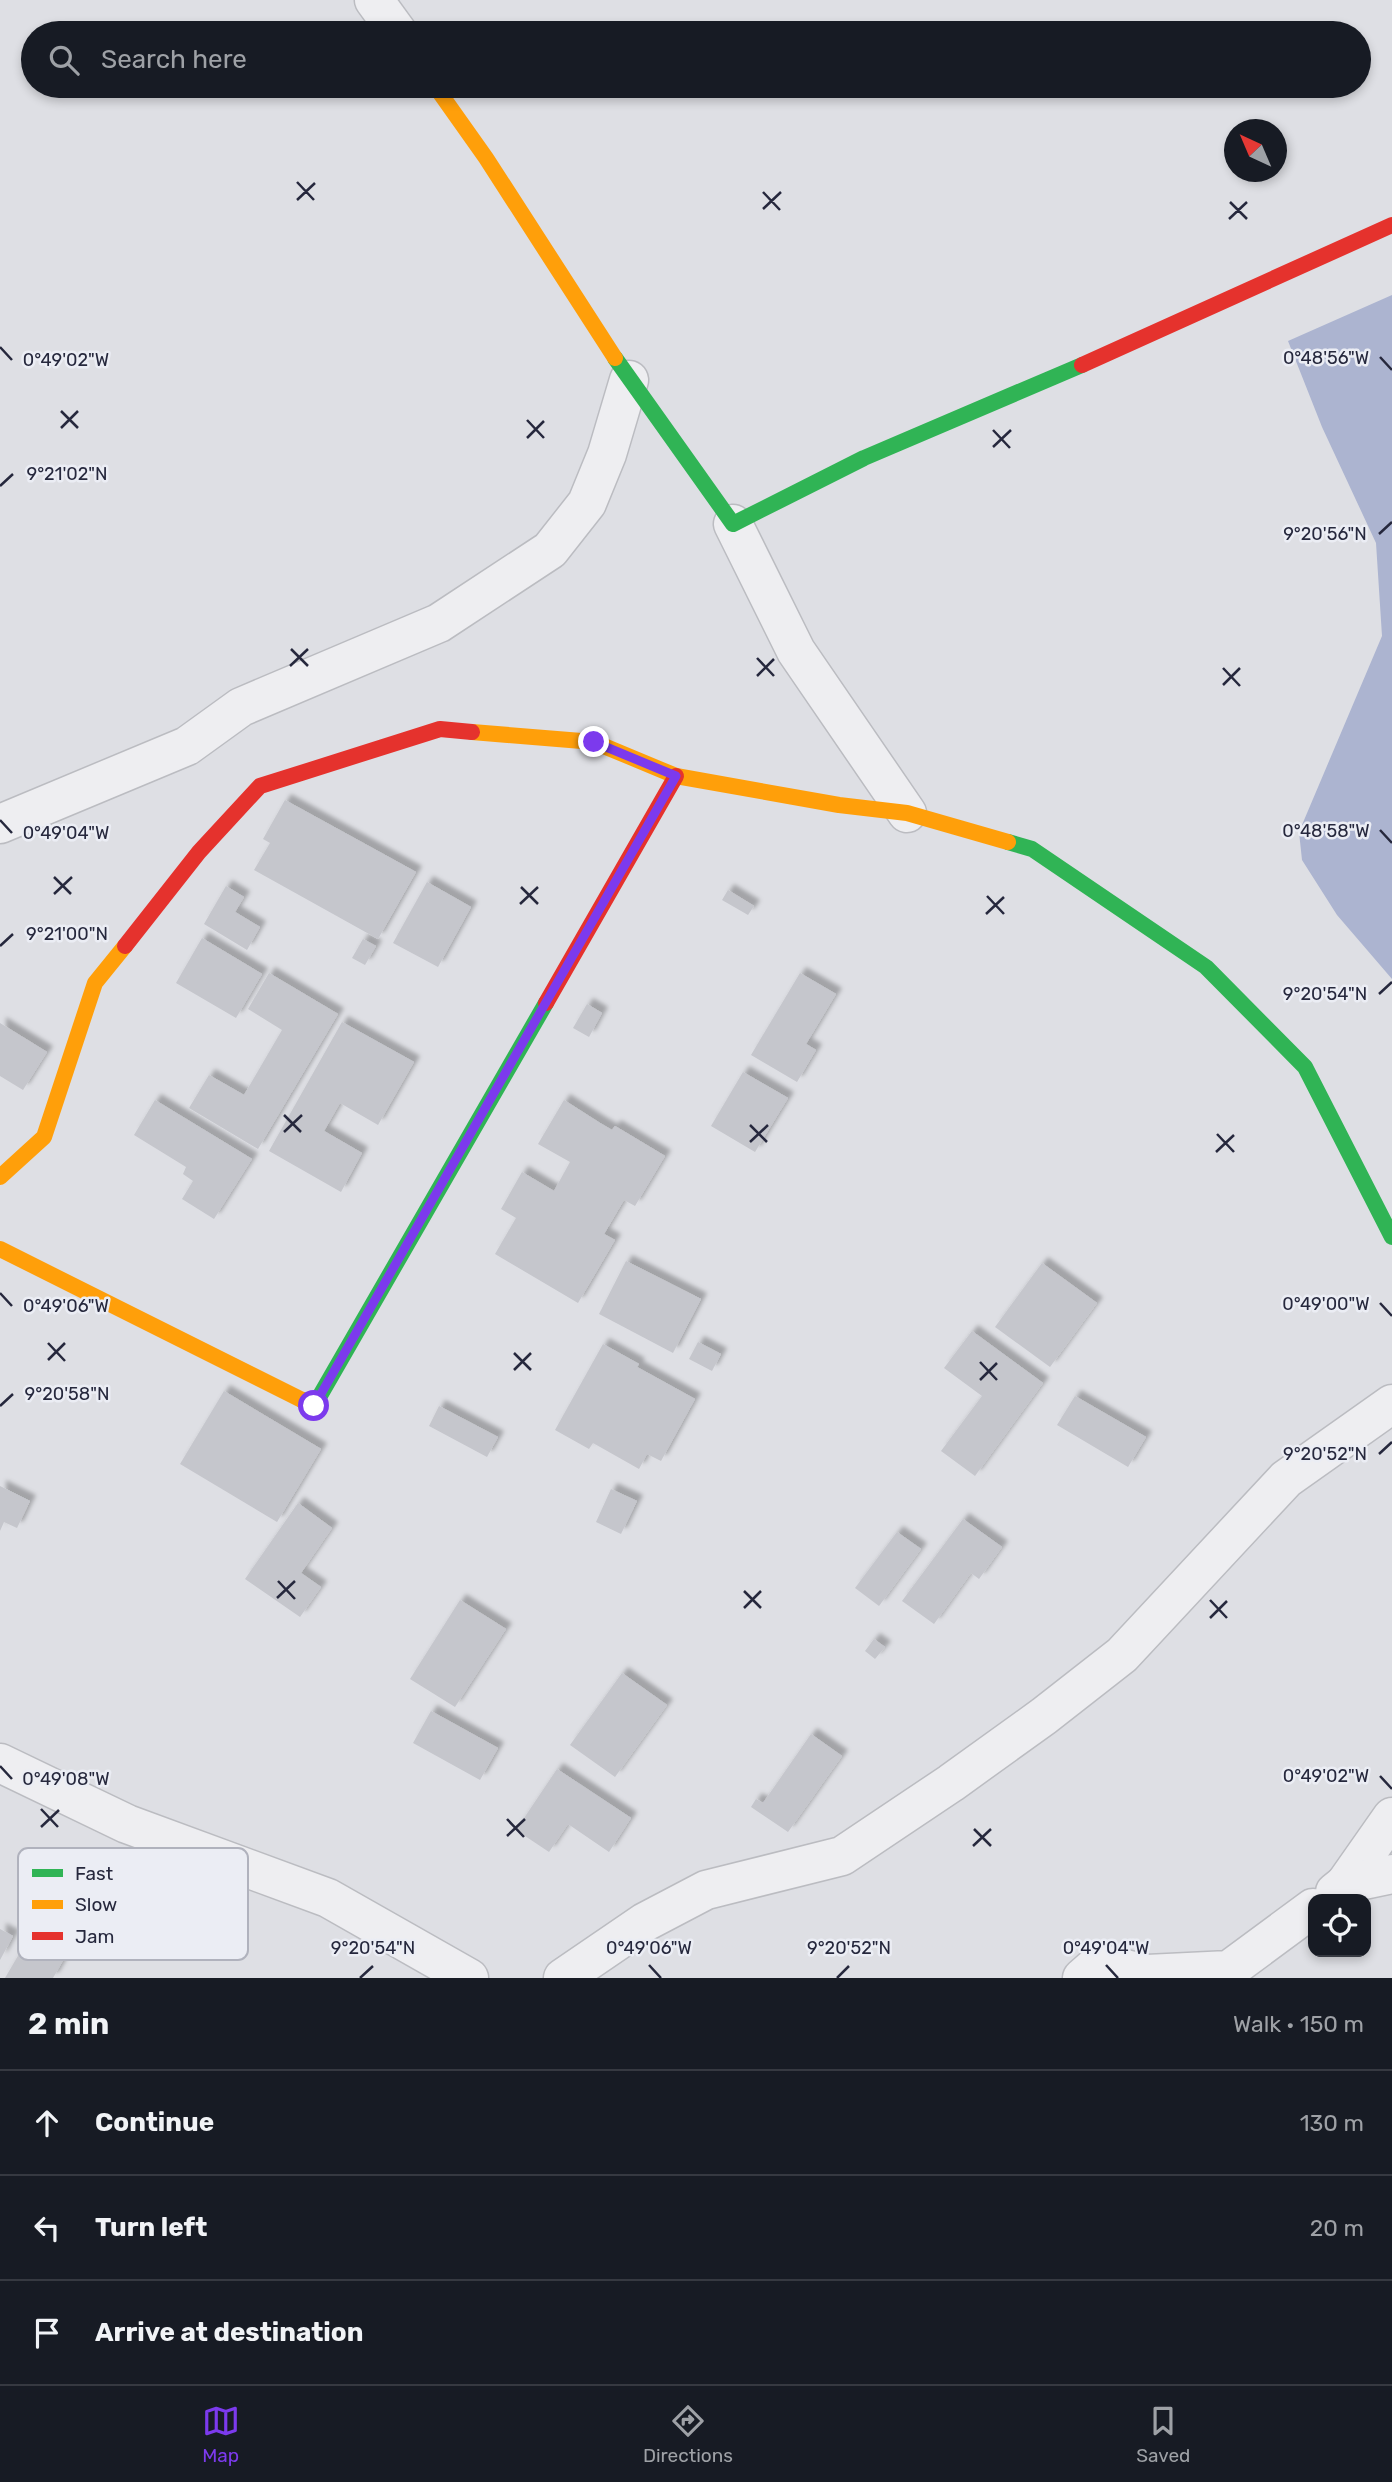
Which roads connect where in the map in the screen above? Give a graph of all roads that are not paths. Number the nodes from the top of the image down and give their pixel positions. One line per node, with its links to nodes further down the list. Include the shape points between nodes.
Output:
1 (374, 0): 2 (street)
2 (389, 21)
3 (444, 98): 5 (street)
4 (1392, 225): 6 (street, via 864,458)
5 (629, 380): 6 (street); 9 (street, via 587,503 550,550 505,582 439,623 241,707 187,746)
6 (733, 524): 8 (street, via 796,651)
7 (676, 776): 8 (street); 10 (street, via 594,742 440,729 260,786 199,852 95,983 44,1137); 12 (street, via 314,1406)
8 (907, 813): 11 (street, via 1032,849 1206,968 1305,1067)
9 (0, 824)
10 (0, 1177)
11 (1392, 1237)
12 (0, 1248)
13 (1392, 1404): 22 (street, via 1286,1479 1122,1655 951,1783 842,1856 706,1891 645,1922)
14 (0, 1763): 16 (street, via 127,1824)
15 (1392, 1817): 19 (street)
16 (192, 1848)
17 (248, 1869): 21 (street, via 328,1898)
18 (1392, 1874): 19 (street)
19 (1335, 1892)
20 (1308, 1912): 23 (street, via 1228,1970 1147,1974 1098,1963)
21 (468, 1978)
22 (564, 1978)
23 (1082, 1978)

